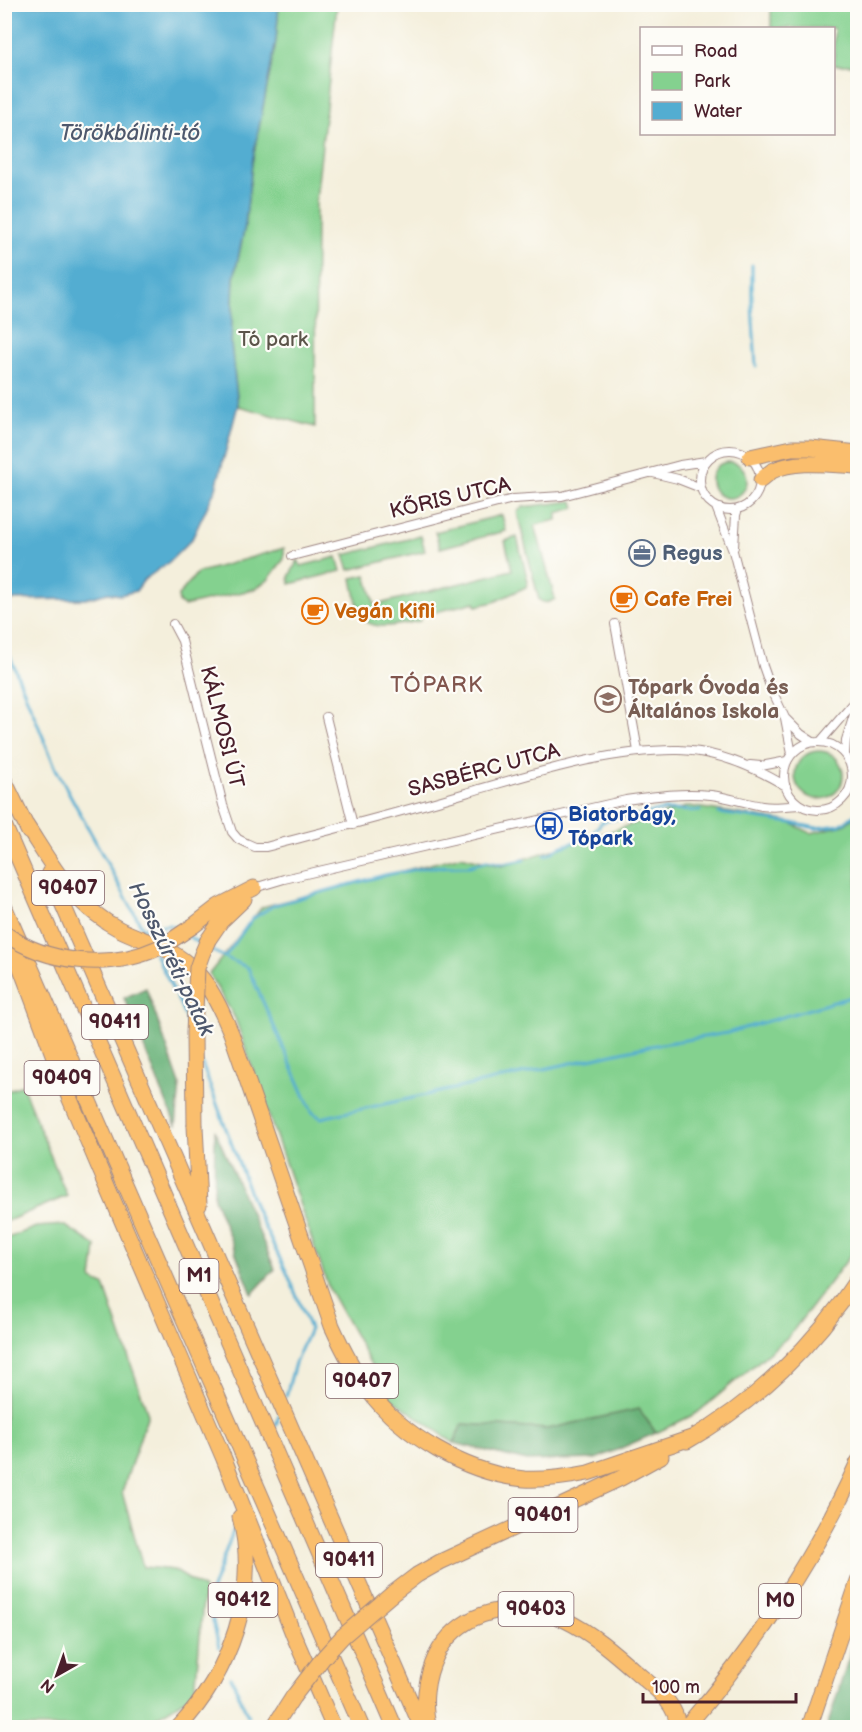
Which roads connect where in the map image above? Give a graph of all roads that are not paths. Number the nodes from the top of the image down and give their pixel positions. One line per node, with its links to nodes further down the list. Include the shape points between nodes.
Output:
1 (858, 453): 2 (highway, via 792,448)
2 (750, 457): 3 (street, via 730,450); 6 (street)
3 (706, 461): 5 (street, KŐRIS UTCA); 7 (street)
4 (858, 466): 6 (highway, via 789,466)
5 (653, 473): 7 (street, KŐRIS UTCA); 11 (street, KŐRIS UTCA, via 562,496 513,499)
6 (761, 480): 9 (street, via 753,500)
7 (701, 488): 8 (street)
8 (716, 507): 9 (street); 10 (street)
9 (738, 509): 10 (street)
10 (733, 551): 16 (street, via 763,666)
11 (292, 556)
12 (173, 624): 28 (street, KÁLMOSI ÚT, via 182,641 223,805)
13 (615, 624): 18 (street)
14 (858, 700): 17 (street); 19 (street)
15 (326, 717): 27 (street)
16 (785, 718): 17 (street, via 801,734); 20 (street)
17 (817, 742): 19 (street, via 829,743); 20 (street, via 798,748)
18 (638, 751): 21 (street, SASBÉRC UTCA, via 699,752); 27 (street, SASBÉRC UTCA, via 566,766)
19 (845, 753): 24 (street, via 853,774 848,795 831,808 809,809)
20 (790, 758): 21 (street, SASBÉRC UTCA, via 761,766); 23 (street, via 784,778)
21 (743, 765): 23 (street, SASBÉRC UTCA)
22 (4, 780): 26 (highway, 90411)
23 (786, 786): 24 (street)
24 (799, 804): 29 (street, via 762,806 686,794 626,800)
25 (4, 825): 43 (highway, M1)
26 (26, 825): 33 (highway, 90411); 35 (highway, 90407, via 79,900 128,935 174,954 195,969 207,984 231,1034 332,1326 368,1390 400,1424 450,1456 524,1479 588,1473)
27 (353, 825): 28 (street, SASBÉRC UTCA, via 266,847 255,847)
28 (238, 838)
29 (254, 888): 32 (highway, bridge, via 219,906 160,947 117,960 84,961 49,955); 33 (highway, bridge, via 221,921 197,968 195,1126)
30 (4, 906): 42 (highway, M1)
31 (4, 925): 36 (highway, 90409, via 69,1097)
32 (4, 933)
33 (201, 1220): 44 (highway, 90411)
34 (858, 1278): 35 (highway, 90401, via 797,1356 743,1403)
35 (694, 1437): 40 (highway, 90401, bridge, via 621,1479 417,1575 343,1636)
36 (224, 1459): 39 (highway, 90412, via 246,1549 243,1601 220,1669); 41 (highway, 90409)
37 (858, 1462): 47 (highway, M0, via 837,1508 799,1572 753,1641)
38 (858, 1582): 48 (highway)
39 (178, 1728)
40 (273, 1728)
41 (334, 1728)
42 (362, 1728)
43 (395, 1728)
44 (423, 1728)
45 (429, 1728): 46 (highway, 90403, via 428,1677 439,1650 474,1618 494,1611 530,1608 570,1622 619,1658 668,1700)
46 (678, 1728)
47 (685, 1728)
48 (809, 1728)

